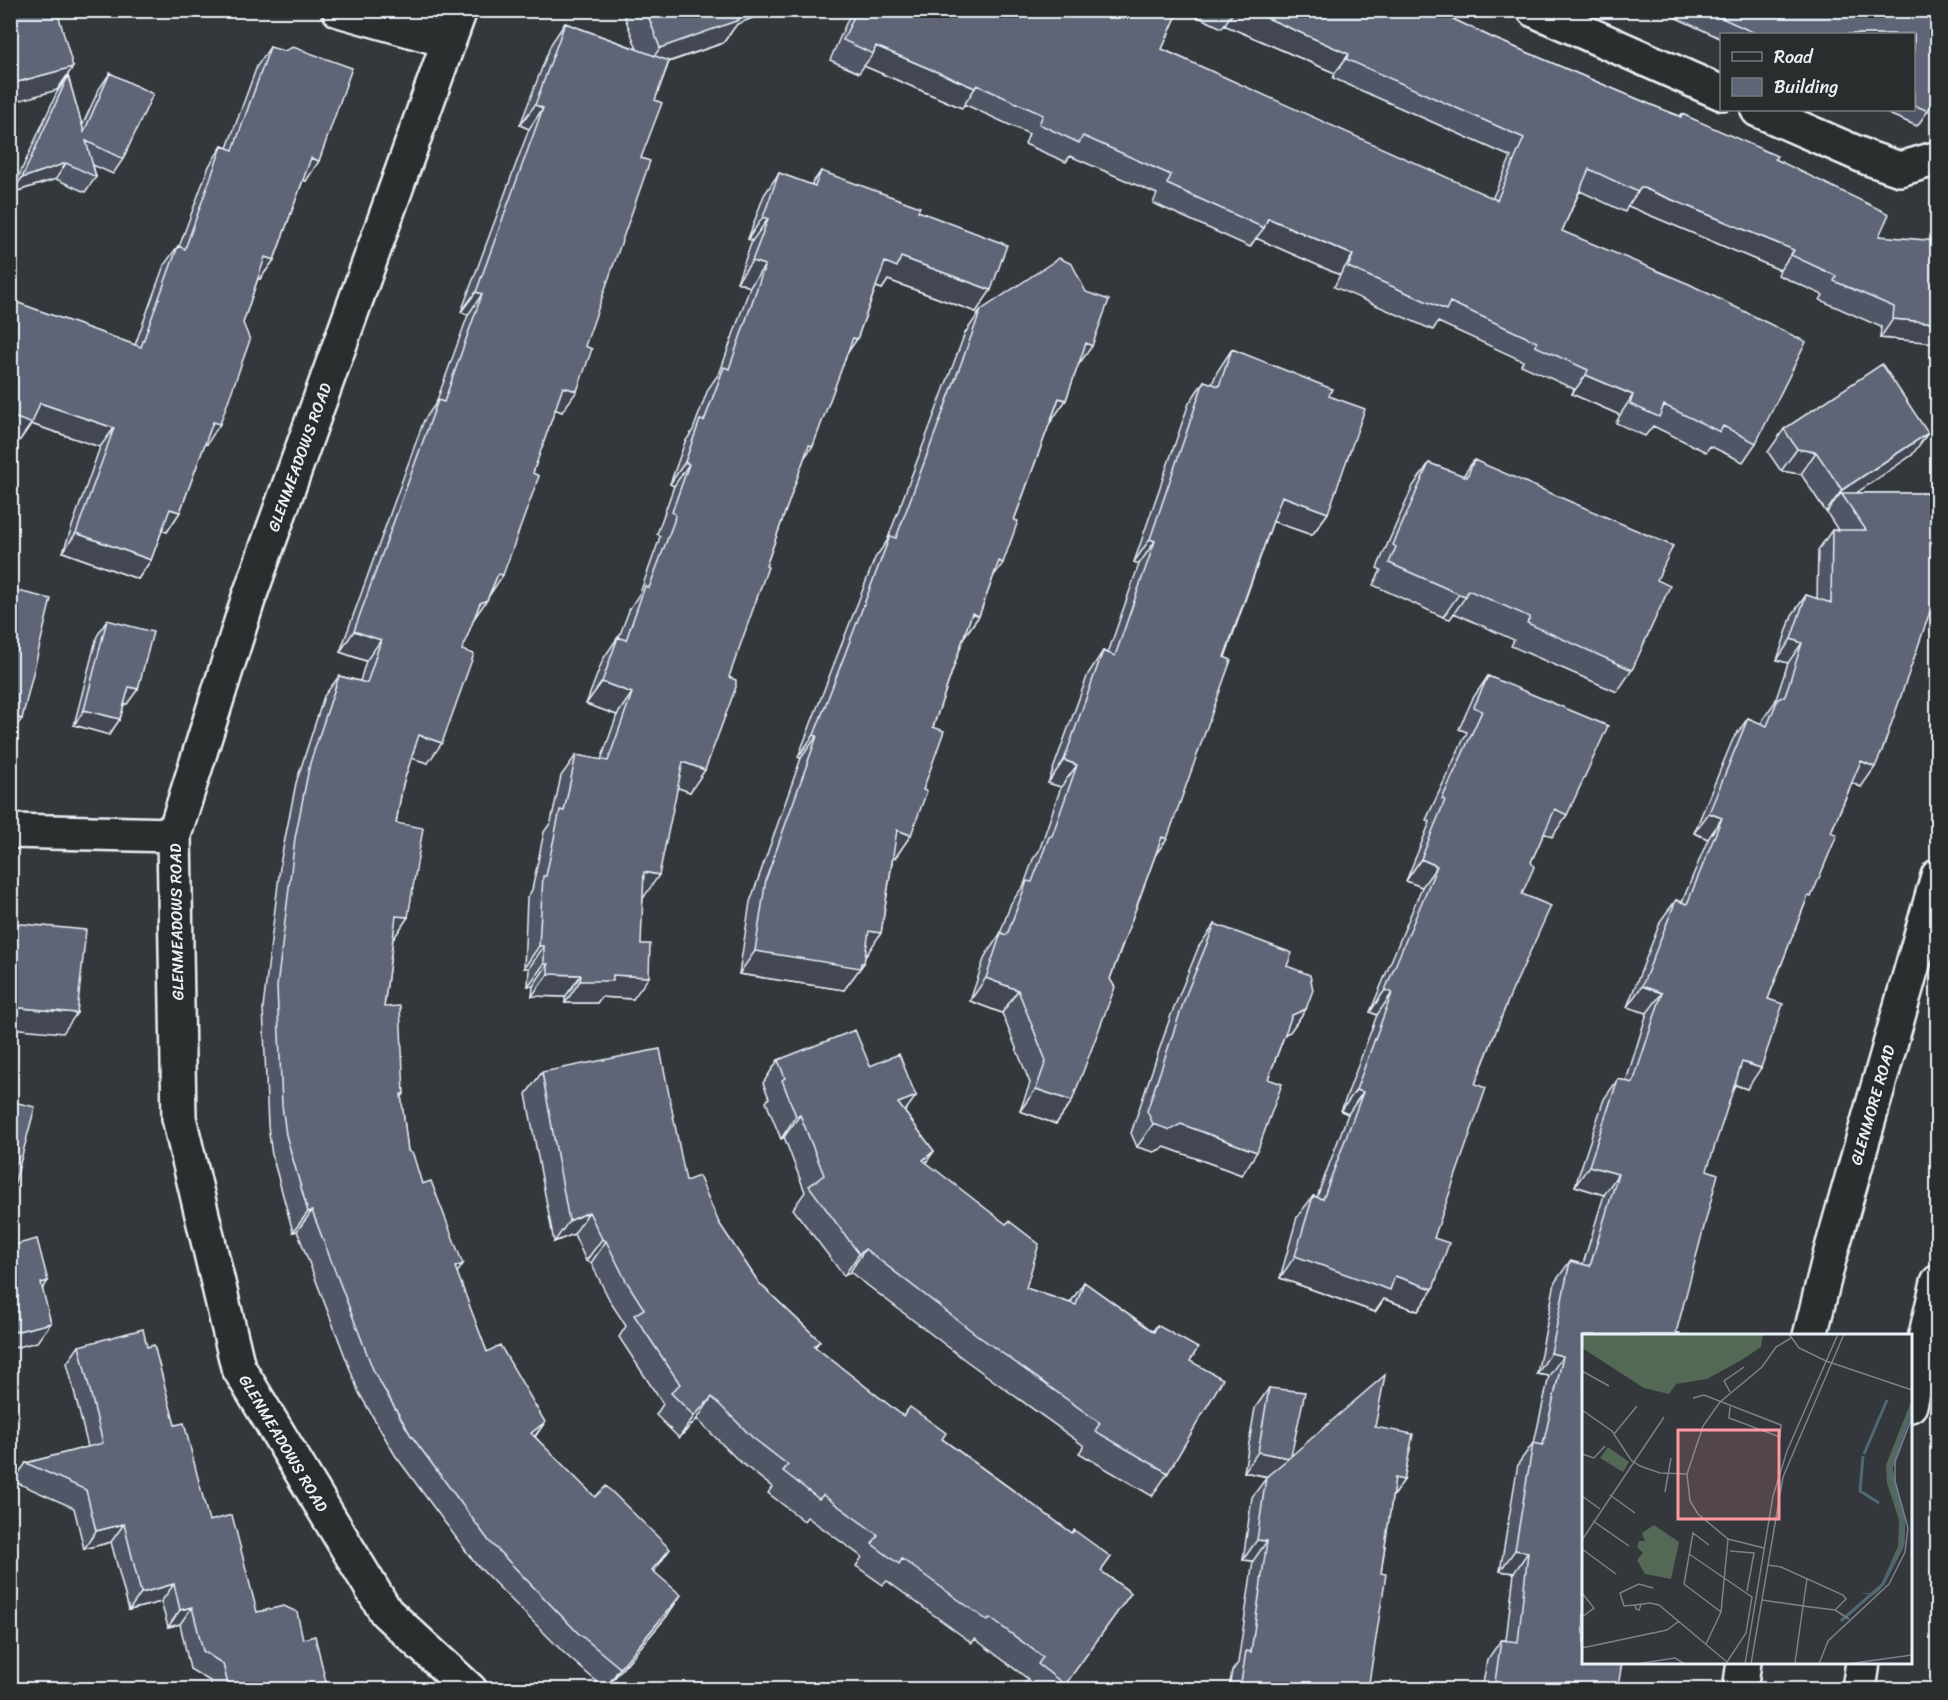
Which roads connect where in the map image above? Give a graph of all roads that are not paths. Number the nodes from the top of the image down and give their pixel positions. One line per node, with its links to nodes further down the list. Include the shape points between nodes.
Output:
1 (339, 10): 4 (street)
2 (460, 10): 4 (street, GLENMEADOWS ROAD)
3 (1534, 10): 5 (street)
4 (449, 41): 9 (street, GLENMEADOWS ROAD, via 248,600)
5 (1720, 92)
6 (1760, 111): 7 (street, via 1900,168)
7 (1938, 158)
8 (10, 831): 9 (street)
9 (174, 834): 16 (street, GLENMEADOWS ROAD, via 179,1118 238,1367 386,1612)
10 (1938, 876): 12 (street, GLENMORE ROAD)
11 (1938, 1282): 13 (street)
12 (1810, 1334)
13 (1912, 1400)
14 (1744, 1664): 17 (street)
15 (1863, 1664): 18 (street)
16 (470, 1689)
17 (1740, 1689)
18 (1859, 1689)

